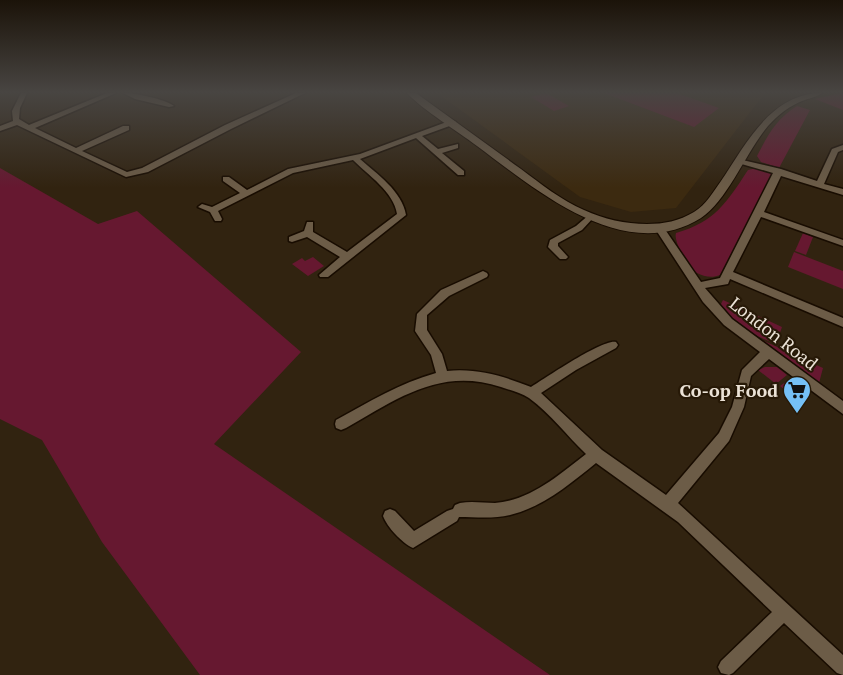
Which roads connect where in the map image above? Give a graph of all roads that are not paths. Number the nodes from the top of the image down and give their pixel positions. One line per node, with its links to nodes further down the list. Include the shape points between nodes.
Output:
1 (22, 124): 7 (street)
2 (36, 124): 7 (street)
3 (234, 124): 12 (street, via 135,174 122,175)
4 (445, 124): 9 (street)
5 (455, 124): 25 (street, via 543,189)
6 (764, 124): 15 (street)
7 (28, 128): 12 (street)
8 (126, 128): 12 (street)
9 (417, 135): 13 (street); 14 (street)
10 (455, 146): 13 (street)
11 (843, 147): 19 (street, via 835,151)
12 (76, 151)
13 (437, 152): 17 (street)
14 (355, 158): 21 (street, via 291,171); 30 (street, via 394,197 402,215)
15 (741, 161): 16 (street); 27 (street, via 702,212 683,222)
16 (778, 171): 19 (street); 24 (street)
17 (461, 172)
18 (226, 179): 21 (street)
19 (820, 184): 20 (street)
20 (843, 192)
21 (246, 193): 23 (street)
22 (202, 207): 23 (street)
23 (213, 210): 26 (street)
24 (758, 213): 29 (street); 32 (street)
25 (590, 217): 27 (street, via 625,226); 31 (street, via 579,228 554,242 553,247)
26 (218, 219)
27 (659, 227): 35 (street, London Road)
28 (292, 239): 30 (street, via 309,228)
29 (843, 243)
30 (347, 257): 33 (street)
31 (563, 258)
32 (728, 274): 35 (street, via 724,281); 36 (street)
33 (324, 275)
34 (482, 275): 39 (street, via 445,294 422,314 421,331 436,354)
35 (698, 286): 38 (street, London Road, via 729,324)
36 (843, 323)
37 (612, 345): 40 (street)
38 (767, 353): 41 (street, London Road); 44 (street, via 746,374 738,407 724,437)
39 (442, 375): 40 (street, via 486,376); 42 (street, via 423,381)
40 (532, 393): 43 (street)
41 (843, 408)
42 (341, 424)
43 (596, 455): 44 (street); 45 (street, via 531,501 495,510 473,508 456,513 413,540)
44 (668, 504): 46 (street)
45 (390, 516)
46 (783, 613): 47 (street); 48 (street)
47 (727, 667)
48 (843, 667)

